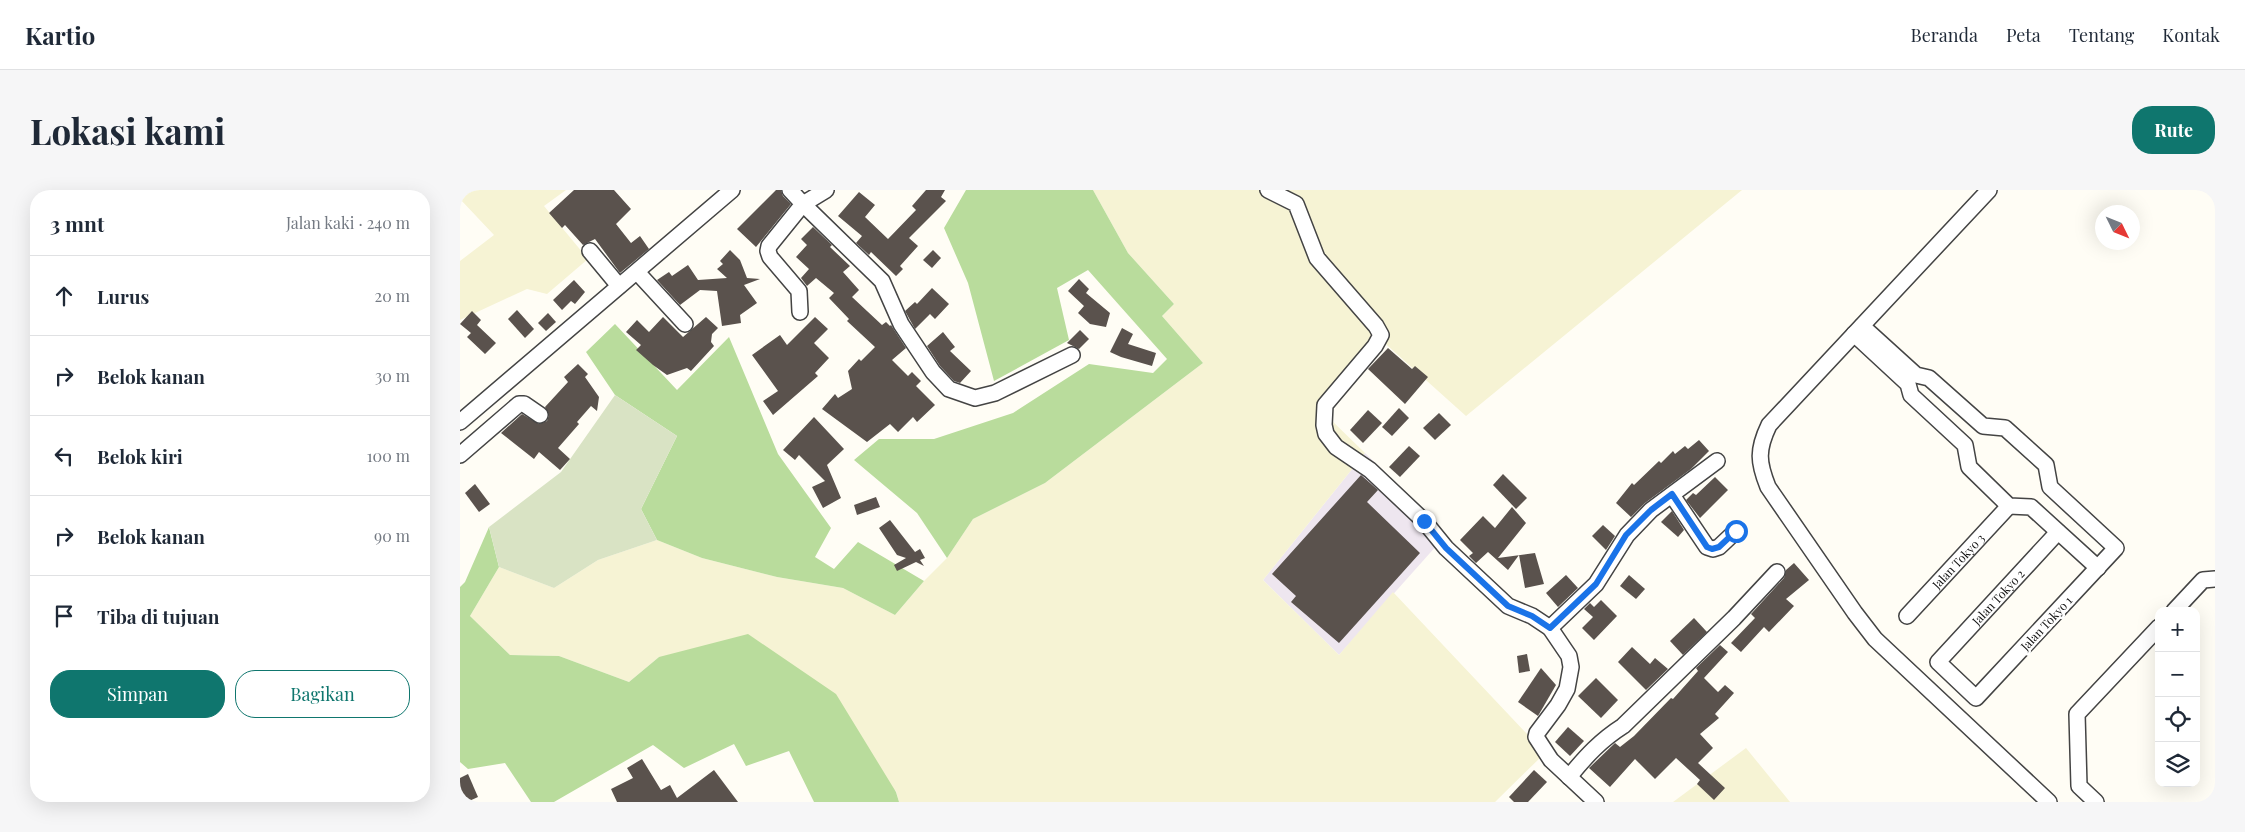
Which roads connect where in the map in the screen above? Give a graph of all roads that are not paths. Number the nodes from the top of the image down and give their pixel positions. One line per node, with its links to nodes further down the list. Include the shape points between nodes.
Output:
1 (732, 190): 8 (street)
2 (790, 190): 6 (street)
3 (826, 190): 6 (street)
4 (1268, 190): 32 (street, via 1296,204 1317,258 1381,335 1325,405 1324,425 1330,441 1370,470 1508,606)
5 (1989, 190): 12 (street)
6 (803, 204): 10 (street, via 768,251 799,291); 13 (street, via 882,281 901,324 933,372 949,389 975,398 994,393)
7 (590, 250): 9 (street)
8 (637, 272): 9 (street); 11 (street)
9 (619, 286): 16 (street)
10 (800, 312)
11 (685, 324)
12 (1858, 330): 14 (street); 37 (street, via 1769,425 1761,442 1759,466 1768,487 1875,639)
13 (1072, 355)
14 (1912, 379): 17 (street, via 1929,378); 18 (street, via 1911,395)
15 (540, 415): 19 (street, via 519,404)
16 (460, 422)
17 (1983, 426): 18 (street); 21 (street, via 2005,428 2046,465)
18 (1965, 445): 23 (street, via 1969,467)
19 (460, 455)
20 (1717, 461): 22 (street)
21 (2050, 487): 24 (street); 27 (street, Jalan Tokyo 1, via 2116,548)
22 (1672, 494): 25 (street, via 1707,547 1719,547); 32 (street, via 1626,535 1596,584)
23 (2009, 506): 24 (street); 31 (street, Jalan Tokyo 3)
24 (2032, 507): 26 (street)
25 (1736, 531)
26 (2058, 532): 27 (street); 34 (street, Jalan Tokyo 2, via 1938,662)
27 (2098, 568): 34 (street, Jalan Tokyo 1)
28 (1777, 572): 35 (street, via 1623,726 1590,751)
29 (2215, 579): 30 (street, via 2203,580)
30 (2178, 607)
31 (1907, 616)
32 (1550, 628): 35 (street, via 1569,656 1571,668 1567,689 1536,738 1551,760)
33 (2155, 630): 38 (street, via 2077,714 2080,786)
34 (1976, 698)
35 (1569, 776): 36 (street)
36 (1596, 802)
37 (2049, 802)
38 (2096, 802)

